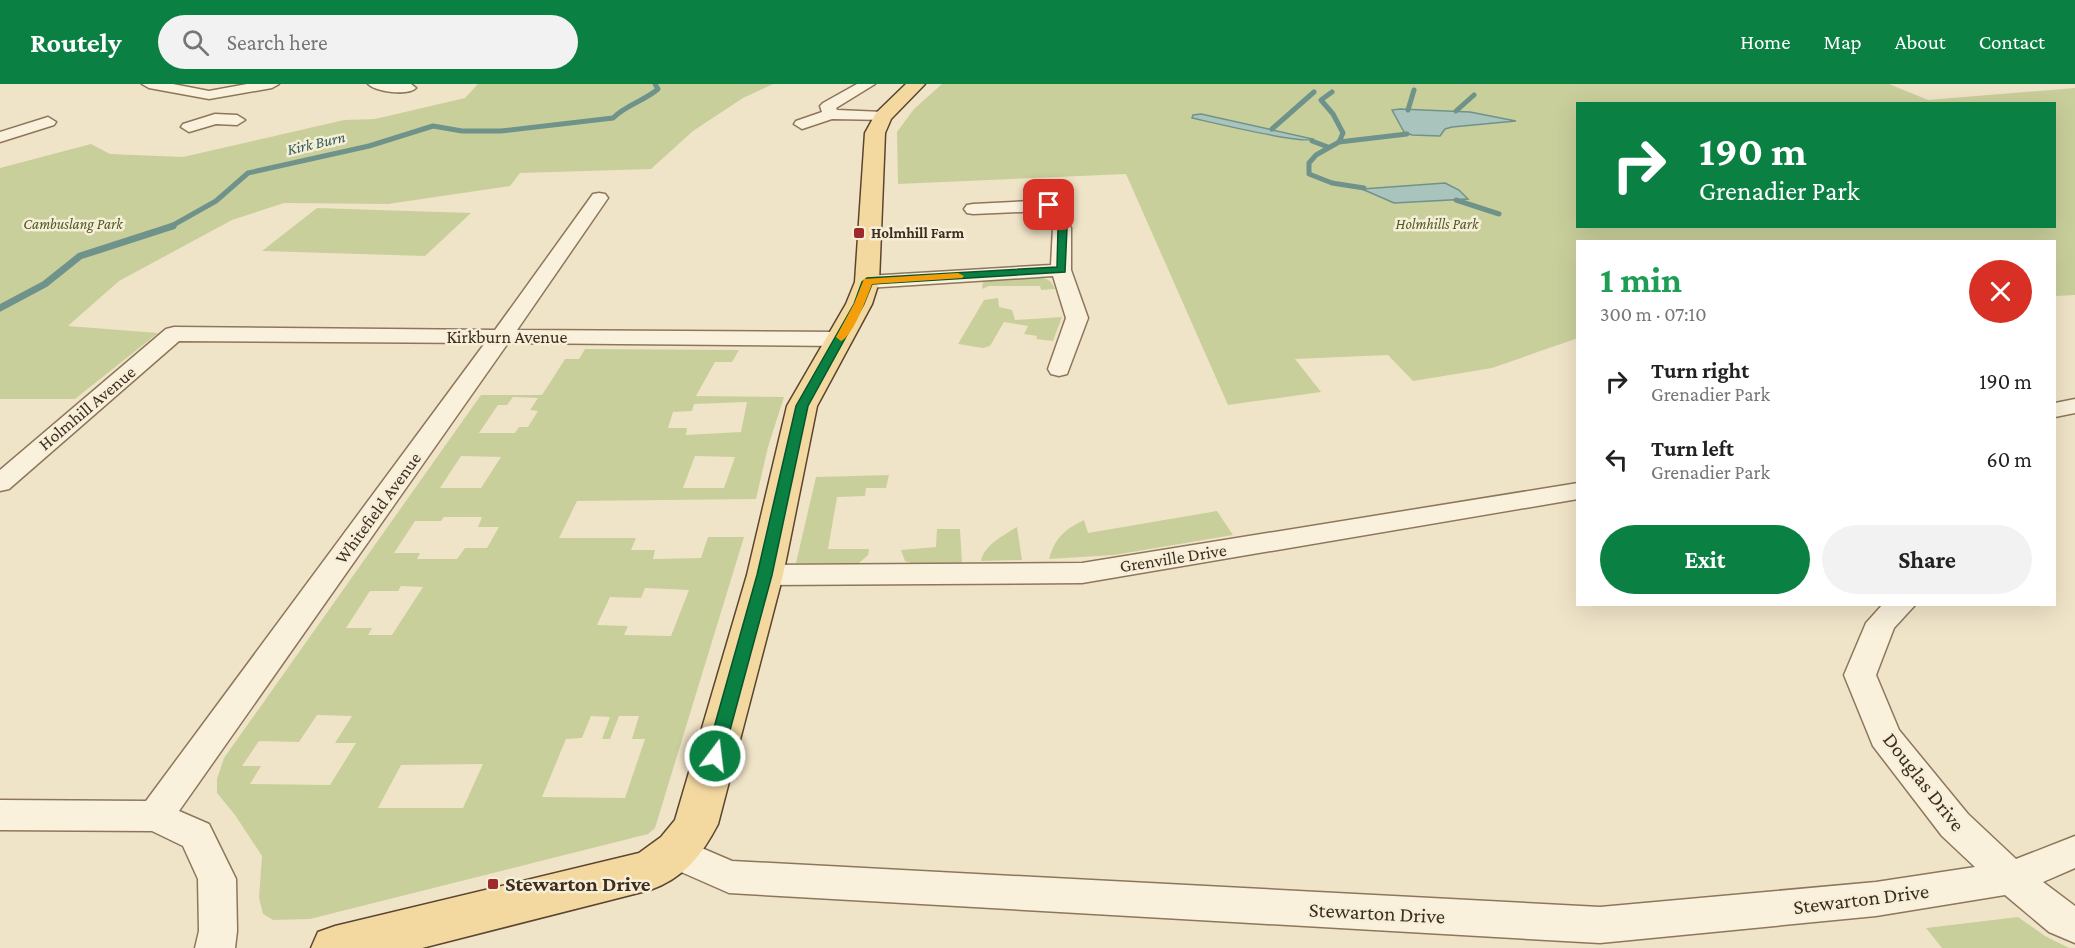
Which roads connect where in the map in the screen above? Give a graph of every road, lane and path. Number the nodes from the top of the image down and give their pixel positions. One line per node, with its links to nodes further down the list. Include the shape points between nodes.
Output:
1 (149, 84): 7 (street)
2 (272, 84): 7 (street)
3 (868, 84): 8 (street, via 828,106)
4 (916, 84): 9 (main road)
5 (409, 88): 6 (street)
6 (375, 89)
7 (209, 95): 10 (street)
8 (831, 114): 9 (street); 13 (street)
9 (883, 117): 19 (main road, via 875,133)
10 (215, 119): 11 (street); 14 (street)
11 (237, 120)
12 (48, 122): 15 (street)
13 (802, 124)
14 (189, 127)
15 (0, 137)
16 (599, 198): 21 (street, Whitefield Avenue)
17 (973, 209): 18 (street, via 1049,205 1062,228)
18 (1062, 270): 19 (street); 23 (street, via 1077,318)
19 (867, 282): 22 (main road)
20 (174, 334): 21 (street, Kirkburn Avenue); 26 (street, Holmhill Avenue)
21 (501, 337): 22 (street, Kirkburn Avenue); 31 (street, Whitefield Avenue)
22 (841, 339): 28 (main road, via 802,406)
23 (1059, 369)
24 (2075, 406): 25 (street)
25 (2056, 410)
26 (0, 483)
27 (1576, 491): 28 (street, Grenville Drive, via 1082,573)
28 (765, 575): 33 (main road, via 696,824 688,841)
29 (1900, 606): 34 (street, Douglas Drive, via 1881,623 1860,675 1864,686 1885,737 1955,825)
30 (0, 815): 31 (street)
31 (155, 816): 36 (street, via 196,835 217,879 218,932)
32 (2075, 852): 34 (street, Stewarton Drive)
33 (676, 853): 34 (street, Stewarton Drive, via 729,877 1600,925 1876,899); 37 (main road, via 650,870)
34 (2011, 878): 35 (street, Douglas Drive, via 2063,920)
35 (2075, 925)
36 (214, 948)
37 (335, 948)

